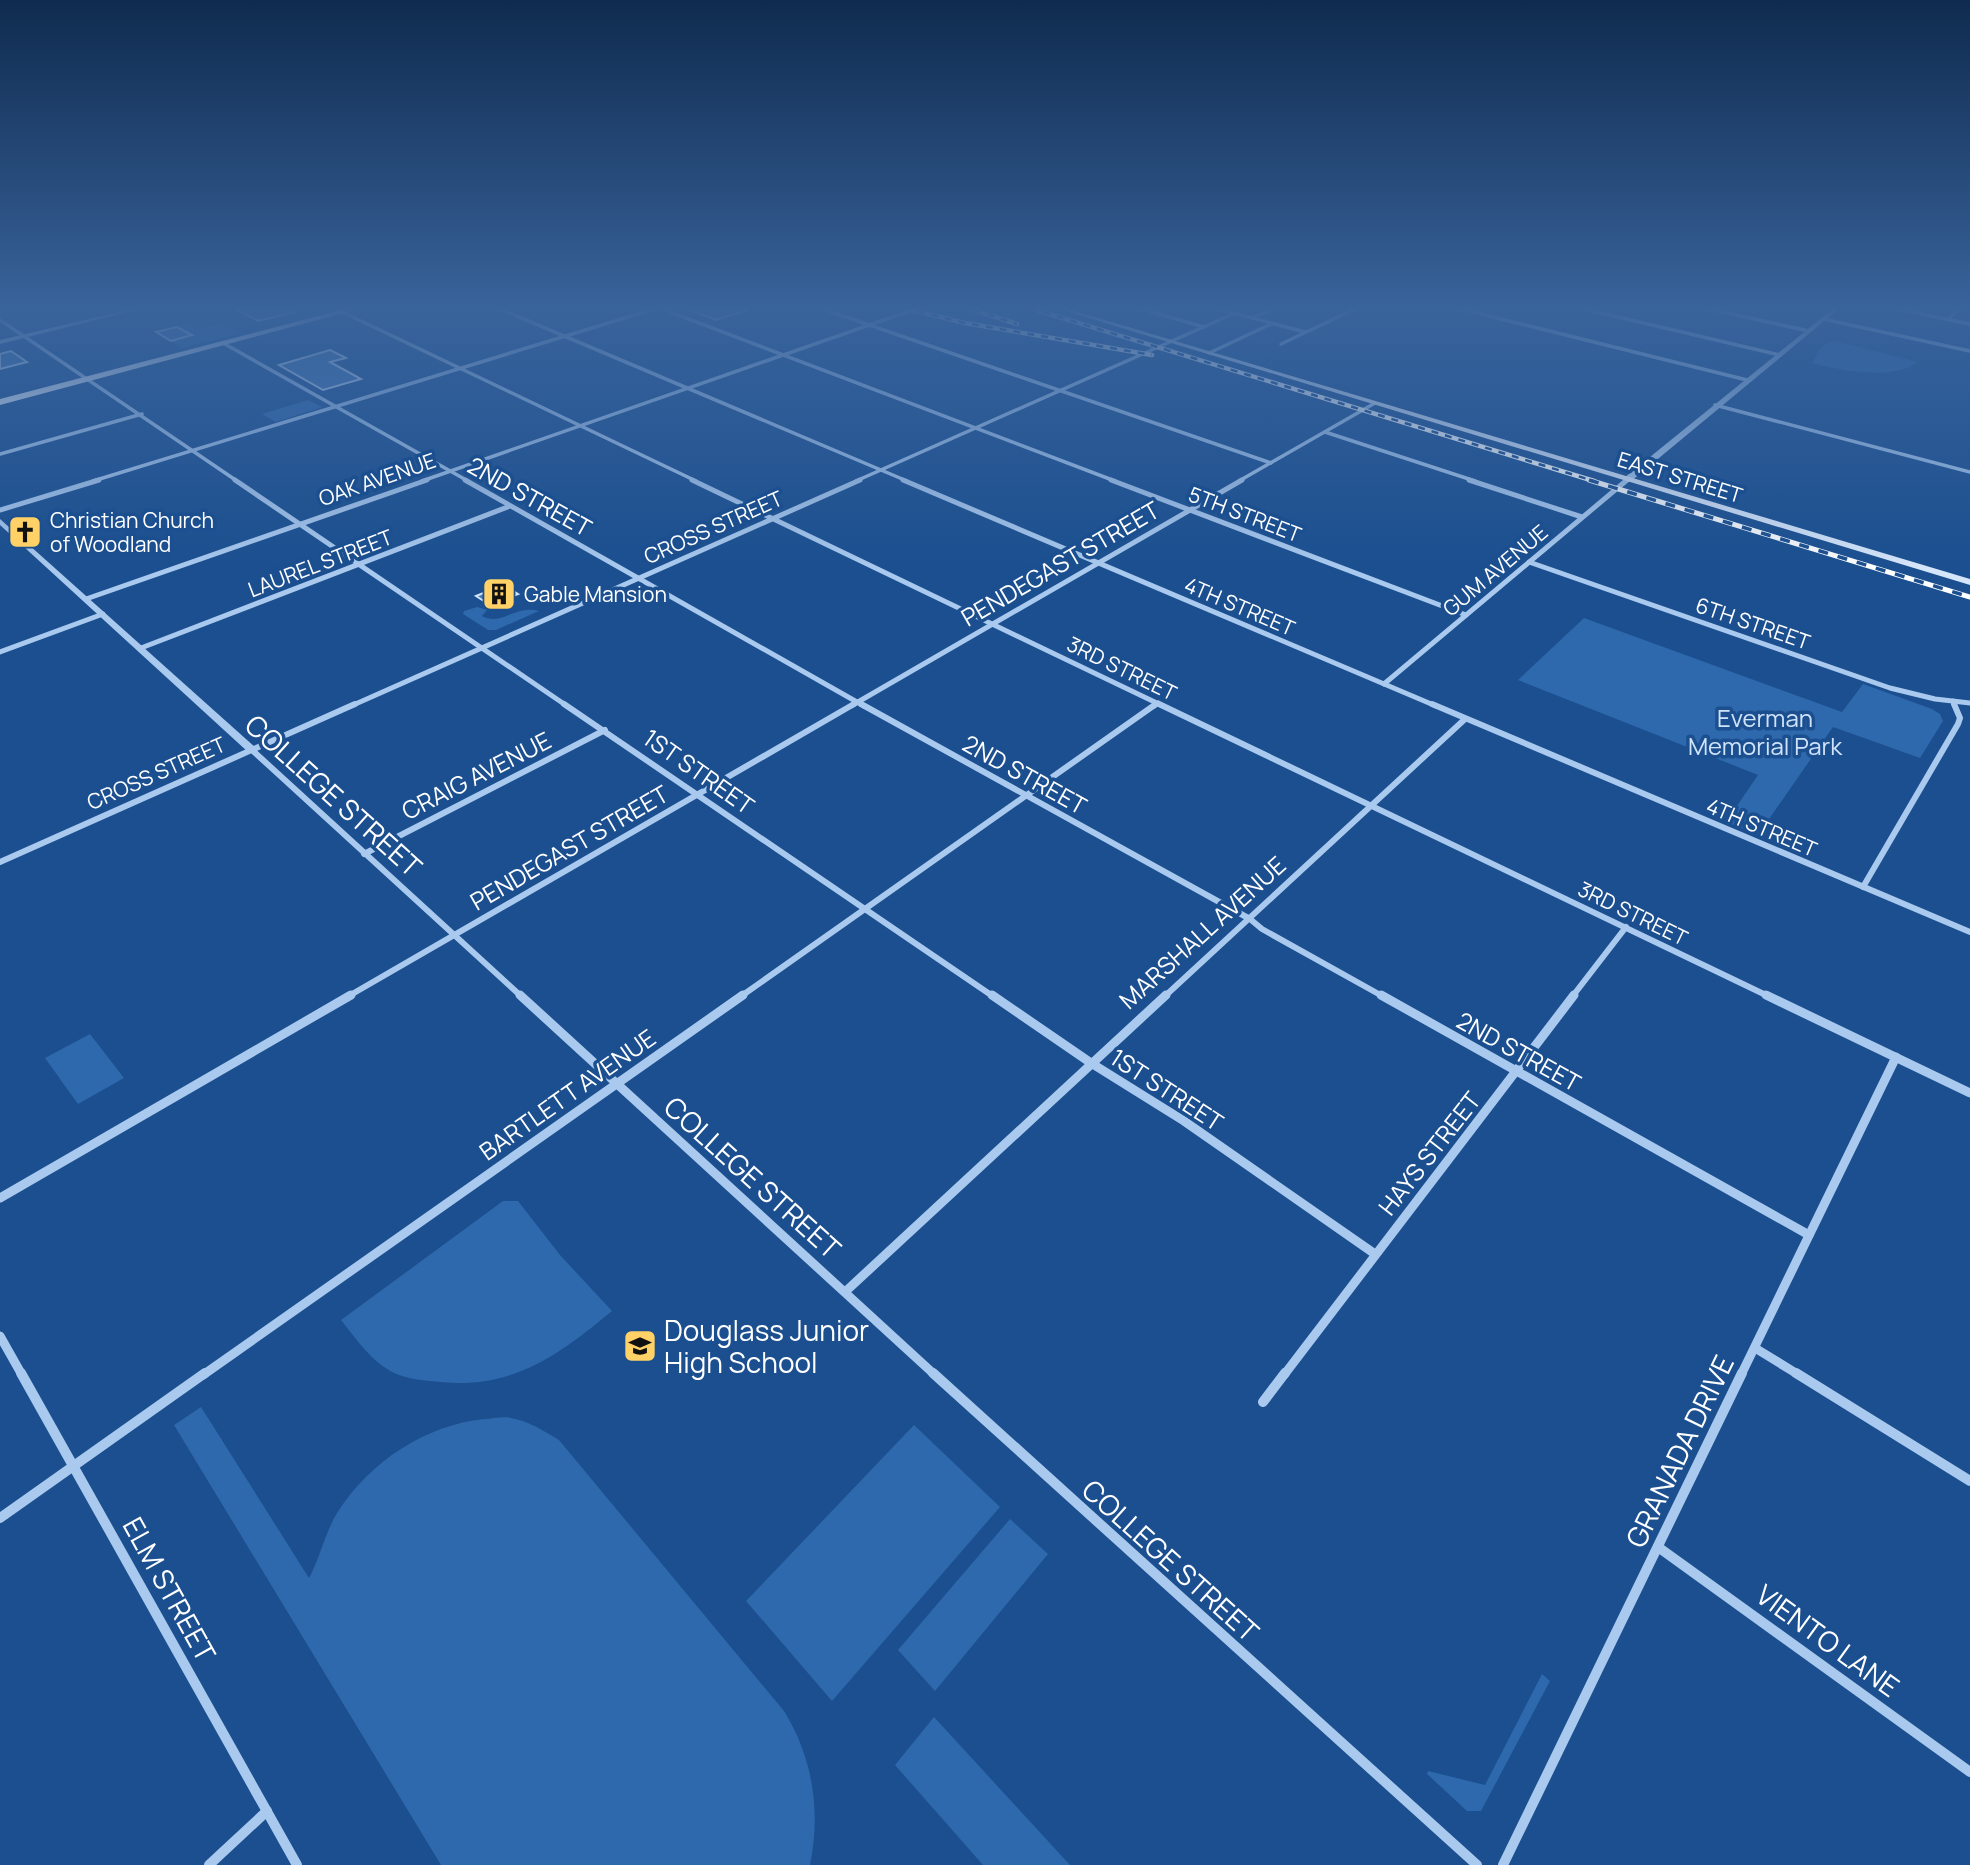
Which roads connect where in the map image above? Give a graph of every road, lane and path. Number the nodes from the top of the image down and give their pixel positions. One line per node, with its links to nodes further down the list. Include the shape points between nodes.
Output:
1 (27, 395): 13 (main road)
2 (113, 395): 17 (street, 1ST STREET)
3 (313, 395): 16 (street, 2ND STREET)
4 (373, 395): 16 (street)
5 (516, 395): 18 (street, 3RD STREET)
6 (666, 395): 18 (street, OAK AVENUE)
7 (703, 395): 25 (street, 4TH STREET)
8 (888, 395): 19 (street, 5TH STREET)
9 (1053, 395): 19 (street, CROSS STREET)
10 (1074, 395): 23 (street)
11 (1348, 395): 14 (main road, EAST STREET)
12 (1728, 395): 15 (street)
13 (0, 402)
14 (1375, 403): 20 (street, PENDEGAST STREET); 27 (main road, EAST STREET)
15 (1715, 405): 26 (street); 27 (street)
16 (334, 407): 21 (street); 24 (street, 2ND STREET)
17 (142, 414): 21 (street, 1ST STREET); 22 (street)
18 (579, 425): 24 (street, OAK AVENUE); 32 (street, 3RD STREET)
19 (977, 429): 25 (street, CROSS STREET); 30 (street, 5TH STREET)
20 (1325, 432): 23 (street, PENDEGAST STREET); 31 (street)
21 (195, 450): 29 (street); 34 (street, 1ST STREET)
22 (0, 454)
23 (1271, 463): 30 (street, PENDEGAST STREET)
24 (447, 471): 28 (street, 2ND STREET); 34 (street, OAK AVENUE)
25 (881, 471): 32 (street, CROSS STREET); 36 (street, 4TH STREET)
26 (1970, 472)
27 (1627, 480): 31 (street, GUM AVENUE); 39 (main road, EAST STREET)
28 (510, 506): 37 (street, LAUREL STREET); 38 (street, 2ND STREET)
29 (0, 510)
30 (1190, 510): 36 (street, PENDEGAST STREET); 42 (street, 5TH STREET)
31 (1582, 517): 35 (street, GUM AVENUE)
32 (774, 519): 38 (street, CROSS STREET); 43 (street, 3RD STREET)
33 (0, 521): 40 (street, COLLEGE STREET)
34 (301, 522): 37 (street, 1ST STREET); 40 (street, OAK AVENUE)
35 (1529, 562): 42 (street, GUM AVENUE); 48 (street, 6TH STREET, via 1890,688)
36 (1098, 563): 43 (street, PENDEGAST STREET); 47 (street, 4TH STREET)
37 (361, 564): 44 (street, 1ST STREET); 45 (street, LAUREL STREET)
38 (638, 579): 44 (street, CROSS STREET); 49 (street, 2ND STREET)
39 (1970, 582)
40 (86, 599): 41 (street, COLLEGE STREET)
41 (103, 614): 45 (street, COLLEGE STREET); 46 (street)
42 (1466, 615): 47 (street, GUM AVENUE)
43 (993, 624): 49 (street, PENDEGAST STREET); 50 (street, 3RD STREET)
44 (483, 647): 53 (street, 1ST STREET); 54 (street, CROSS STREET)
45 (141, 648): 54 (street, COLLEGE STREET)
46 (0, 652)
47 (1384, 684): 52 (street, 4TH STREET)
48 (1952, 701): 51 (street, 6TH STREET); 60 (street, via 1958,724)
49 (858, 702): 55 (street, PENDEGAST STREET); 56 (street, 2ND STREET)
50 (1158, 703): 56 (street, BARTLETT AVENUE); 57 (street, 3RD STREET)
51 (1970, 703)
52 (1465, 719): 57 (street, MARSHALL AVENUE); 60 (street, 4TH STREET)
53 (606, 730): 55 (street, 1ST STREET); 58 (street, CRAIG AVENUE)
54 (252, 750): 58 (street, COLLEGE STREET); 59 (street, CROSS STREET)
55 (698, 795): 61 (street, 1ST STREET); 65 (street, PENDEGAST STREET)
56 (1025, 797): 61 (street, BARTLETT AVENUE); 62 (street, 2ND STREET)
57 (1371, 805): 62 (street, MARSHALL AVENUE); 63 (street, 3RD STREET)
58 (365, 854): 65 (street, COLLEGE STREET)
59 (0, 862)
60 (1863, 887): 64 (street, 4TH STREET)
61 (865, 908): 67 (street, 1ST STREET); 69 (street, BARTLETT AVENUE)
62 (1250, 919): 67 (street, MARSHALL AVENUE); 68 (street, 2ND STREET)
63 (1626, 927): 66 (street, 3RD STREET); 68 (street, HAYS STREET)
64 (1970, 932)
65 (455, 935): 69 (street, COLLEGE STREET); 71 (street, PENDEGAST STREET)
66 (1896, 1057): 70 (street, 3RD STREET); 72 (street, GRANADA DRIVE)
67 (1091, 1063): 73 (street, 1ST STREET, via 1184,1121); 74 (street, MARSHALL AVENUE)
68 (1517, 1072): 72 (street, 2ND STREET); 73 (street, HAYS STREET)
69 (616, 1084): 74 (street, COLLEGE STREET); 78 (street, BARTLETT AVENUE)
70 (1970, 1093)
71 (0, 1198)
72 (1809, 1235): 76 (street, GRANADA DRIVE)
73 (1375, 1254): 77 (street, HAYS STREET)
74 (845, 1292): 86 (street, COLLEGE STREET)
75 (0, 1336): 78 (street, ELM STREET)
76 (1755, 1348): 79 (street); 81 (street, GRANADA DRIVE)
77 (1263, 1402)
78 (73, 1466): 80 (street, BARTLETT AVENUE); 83 (street, ELM STREET)
79 (1970, 1481)
80 (0, 1518)
81 (1658, 1547): 82 (street, VIENTO LANE); 87 (street, GRANADA DRIVE)
82 (1970, 1772)
83 (267, 1811): 84 (street); 85 (street, ELM STREET)
84 (209, 1865)
85 (297, 1865)
86 (1477, 1865)
87 (1503, 1865)

